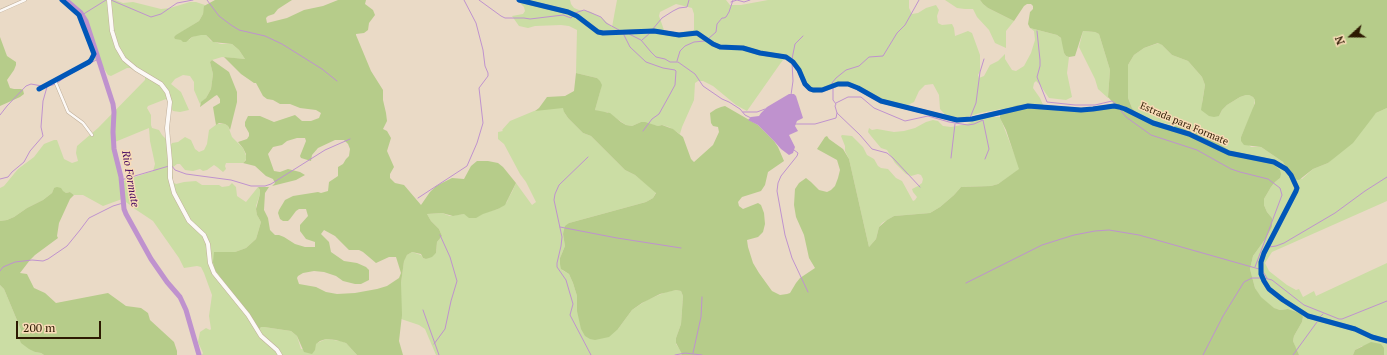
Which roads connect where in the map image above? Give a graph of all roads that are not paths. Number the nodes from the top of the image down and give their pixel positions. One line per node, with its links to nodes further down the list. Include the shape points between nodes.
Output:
1 (26, 0): 5 (street)
2 (62, 0): 6 (street, via 82,19 94,54 89,62)
3 (109, 0): 10 (main road, via 112,31 124,59 161,84 167,92 170,102 167,128 170,178 174,193 189,221 204,235 214,273 248,315 261,336)
4 (519, 0): 9 (street, Estrada para Formate, via 568,12 603,34 654,31 679,35 696,33 720,47 743,48 786,57 799,70 805,84 813,90 848,84 888,103 964,120 1028,106 1081,110 1114,106 1229,152 1274,162 1286,169 1297,188 1260,266 1269,289 1308,316)
5 (0, 11)
6 (55, 80): 7 (street); 8 (street, via 68,112 83,122)
7 (39, 89)
8 (92, 135)
9 (1387, 341)
10 (280, 355)

